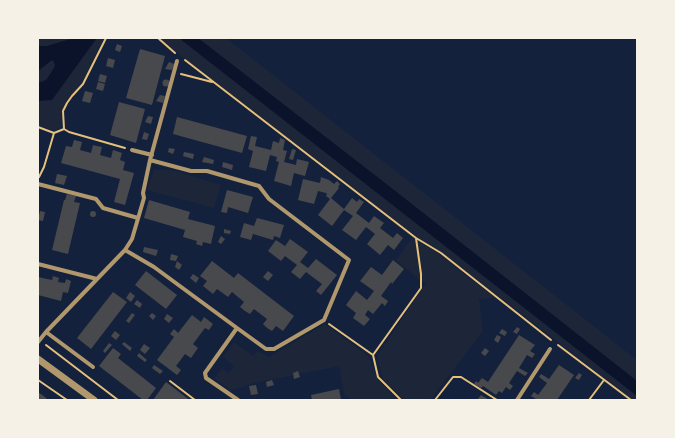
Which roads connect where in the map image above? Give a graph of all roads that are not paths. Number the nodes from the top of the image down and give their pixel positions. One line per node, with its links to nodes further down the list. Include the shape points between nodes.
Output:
1 (177, 61): 3 (street)
2 (132, 150): 3 (street)
3 (152, 155): 4 (street)
4 (150, 160): 6 (street); 10 (street, via 191,172 208,171 259,186 269,198 349,260 324,320 274,350 266,348)
5 (38, 184): 6 (street, via 96,199 103,208)
6 (138, 218): 7 (street)
7 (125, 250): 9 (street); 10 (street, via 154,267)
8 (38, 264): 9 (street)
9 (97, 279): 11 (street)
10 (237, 328): 17 (street, via 205,373 206,378)
11 (46, 332): 12 (street); 15 (street)
12 (39, 341)
13 (550, 349): 18 (street)
14 (38, 359): 16 (street)
15 (93, 367)
16 (94, 400)
17 (238, 400)
18 (517, 400)

